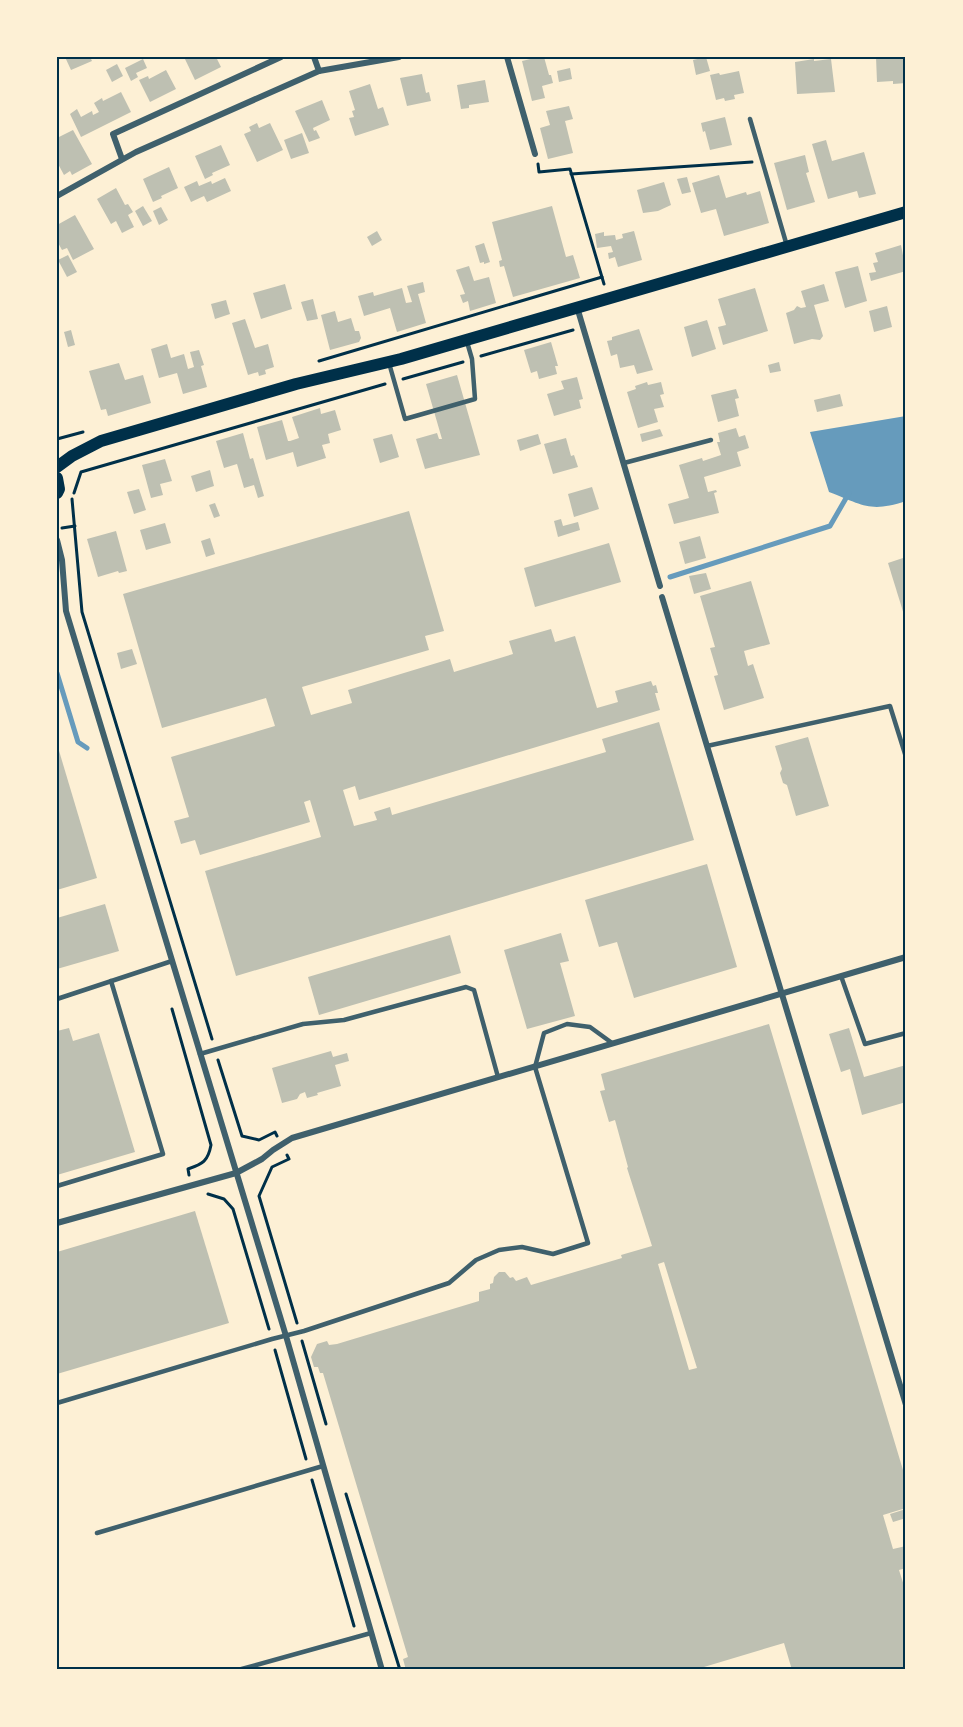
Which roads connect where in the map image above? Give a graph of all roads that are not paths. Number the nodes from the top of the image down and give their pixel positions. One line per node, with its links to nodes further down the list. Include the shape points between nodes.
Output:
1 (281, 57): 8 (street, via 113,134)
2 (314, 57): 5 (street)
3 (399, 57): 5 (street)
4 (507, 57): 7 (street)
5 (320, 71): 8 (street)
6 (750, 119): 11 (lane)
7 (535, 154)
8 (122, 159): 9 (street)
9 (57, 196)
10 (906, 212): 11 (main road)
11 (787, 246): 12 (main road)
12 (577, 306): 13 (main road); 16 (street)
13 (466, 339): 14 (main road); 14 (lane, via 475,399 415,417 405,419)
14 (388, 362): 17 (main road, via 296,384 101,441)
15 (711, 440): 16 (lane)
16 (624, 463): 21 (street)
17 (57, 467)
18 (57, 478): 19 (main road)
19 (57, 493)
20 (57, 540): 26 (street, via 66,611)
21 (660, 586)
22 (662, 597): 23 (street)
23 (707, 746): 24 (lane, via 890,706); 29 (street)
24 (906, 757)
25 (906, 957): 27 (street)
26 (172, 961): 28 (lane); 33 (street)
27 (841, 976): 29 (street); 31 (lane, via 865,1044)
28 (111, 981): 30 (lane); 37 (lane, via 163,1154)
29 (782, 993): 32 (street); 41 (street)
30 (57, 999)
31 (906, 1033)
32 (612, 1043): 34 (street); 34 (lane, via 590,1028 567,1024 544,1033)
33 (200, 1054): 35 (lane, via 303,1024 344,1020 466,987 474,990); 36 (street)
34 (535, 1067): 35 (street); 39 (lane, via 588,1243 553,1254 522,1246 499,1250 476,1260 448,1283)
35 (498, 1077): 36 (street, via 292,1138)
36 (236, 1173): 38 (street); 39 (street)
37 (57, 1186)
38 (57, 1223)
39 (286, 1336): 40 (lane); 42 (street)
40 (57, 1403)
41 (906, 1405)
42 (323, 1466): 43 (lane); 44 (street)
43 (97, 1533)
44 (371, 1633): 45 (lane); 46 (street)
45 (238, 1670)
46 (382, 1670)

